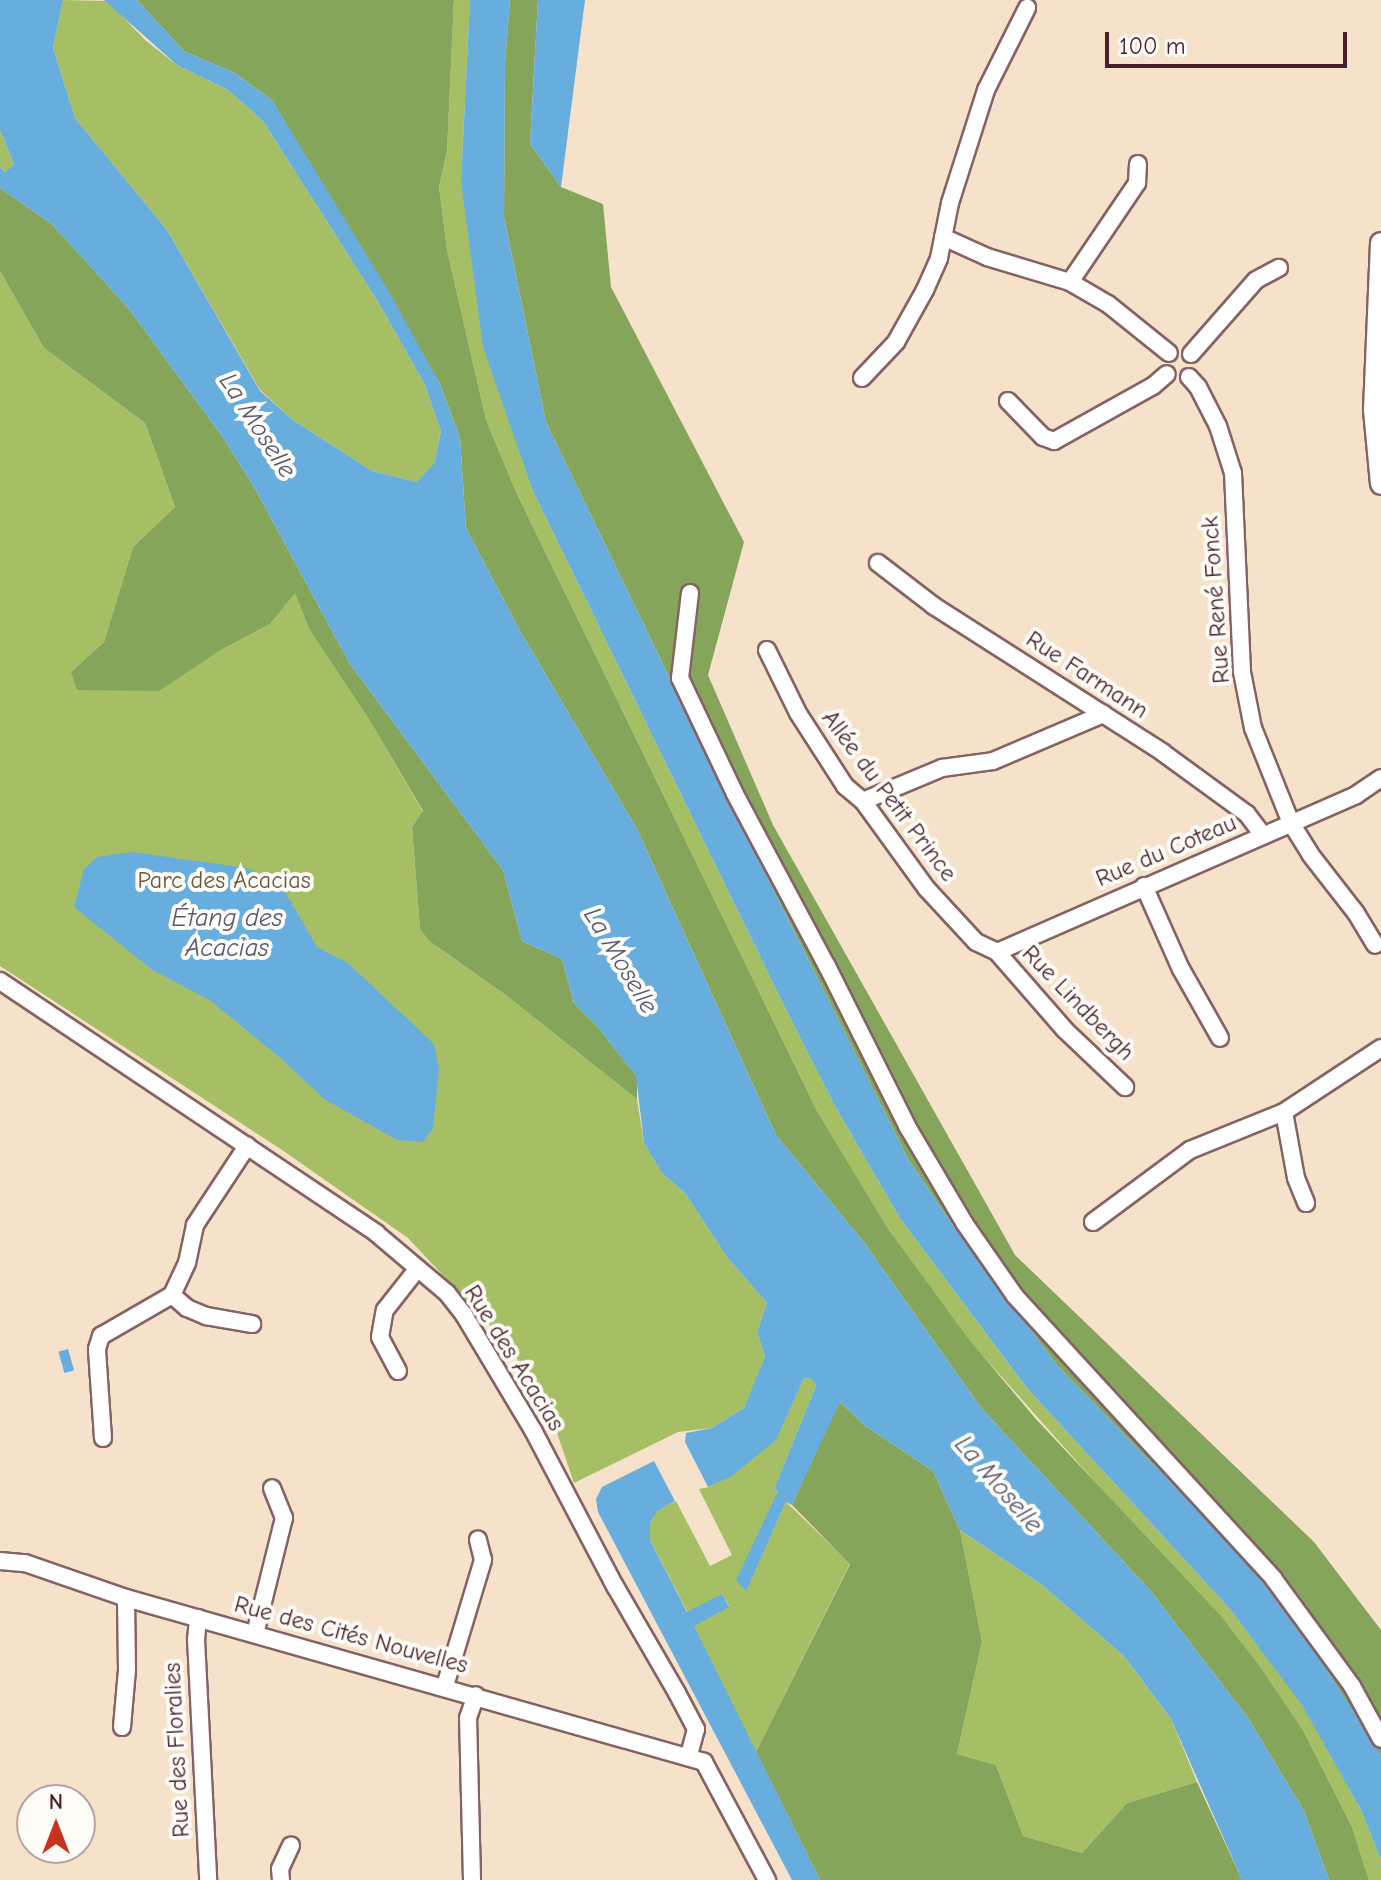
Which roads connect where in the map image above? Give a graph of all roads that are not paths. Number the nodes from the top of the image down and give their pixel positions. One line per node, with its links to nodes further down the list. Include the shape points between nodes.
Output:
1 (1027, 8): 3 (street, via 986,90)
2 (1138, 164): 6 (street, via 1137,183)
3 (943, 237): 6 (street, via 987,257); 11 (street, via 925,290 896,342)
4 (1381, 243): 13 (street, via 1374,410)
5 (1279, 268): 8 (street, via 1256,280)
6 (1070, 282): 7 (street, via 1108,304)
7 (1169, 353): 8 (street, via 1176,349); 9 (street, via 1163,363)
8 (1191, 354): 10 (street, via 1195,363)
9 (1167, 374): 10 (street, via 1177,380); 12 (street, via 1054,441 1043,437)
10 (1189, 377): 22 (street, Rue René Fonck, via 1218,426 1233,473 1242,672 1253,728)
11 (862, 378)
12 (1008, 401)
13 (1381, 484)
14 (878, 563): 17 (street, Rue Farmann, via 934,606)
15 (690, 593): 49 (street, via 680,678 907,1126 965,1224 1015,1296 1273,1578 1352,1686)
16 (767, 650): 21 (street, Allée du Petit Prince, via 798,713 845,786)
17 (1103, 714): 21 (street, via 993,761 942,768); 23 (street, Rue Farmann, via 1247,814)
18 (1381, 778): 20 (street, Rue du Coteau)
19 (1381, 794): 20 (street, Rue du Coteau)
20 (1356, 795): 22 (street, Rue du Coteau)
21 (863, 801): 26 (street, Allée du Petit Prince, via 927,889 976,942)
22 (1291, 823): 23 (street, Rue du Coteau); 25 (street, Rue René Fonck)
23 (1263, 835): 24 (street, Rue du Coteau)
24 (1144, 886): 26 (street, Rue du Coteau); 28 (street, via 1181,969)
25 (1375, 945)
26 (997, 952): 30 (street, Rue Lindbergh, via 1065,1030)
27 (0, 981): 32 (street, Rue des Acacias)
28 (1220, 1038)
29 (1381, 1048): 31 (street)
30 (1125, 1087)
31 (1284, 1112): 33 (street); 34 (street, via 1190,1150)
32 (247, 1146): 35 (street, Rue des Acacias, via 376,1233); 36 (street, via 195,1225 187,1263)
33 (1306, 1203)
34 (1093, 1222)
35 (418, 1268): 38 (street, via 385,1310 380,1337); 50 (street, Rue des Acacias, via 447,1293 488,1355 696,1729)
36 (172, 1295): 37 (street, via 206,1316); 39 (street, via 101,1336 97,1349)
37 (252, 1324)
38 (398, 1371)
39 (103, 1438)
40 (272, 1488): 45 (street, via 284,1518)
41 (478, 1540): 46 (street, via 483,1560)
42 (0, 1561): 43 (street, Rue des Cités Nouvelles, via 25,1563)
43 (126, 1598): 44 (street, Rue des Cités Nouvelles); 48 (street)
44 (198, 1618): 45 (street, Rue des Cités Nouvelles); 52 (street, Rue des Floralies)
45 (255, 1634): 46 (street, Rue des Cités Nouvelles)
46 (445, 1686): 47 (street, Rue des Cités Nouvelles)
47 (476, 1695): 50 (street, Rue des Cités Nouvelles); 54 (street, via 468,1718)
48 (122, 1727)
49 (1381, 1739)
50 (689, 1756): 55 (street, via 704,1762 713,1775)
51 (291, 1845): 53 (street)
52 (208, 1880)
53 (281, 1880)
54 (472, 1880)
55 (767, 1880)

